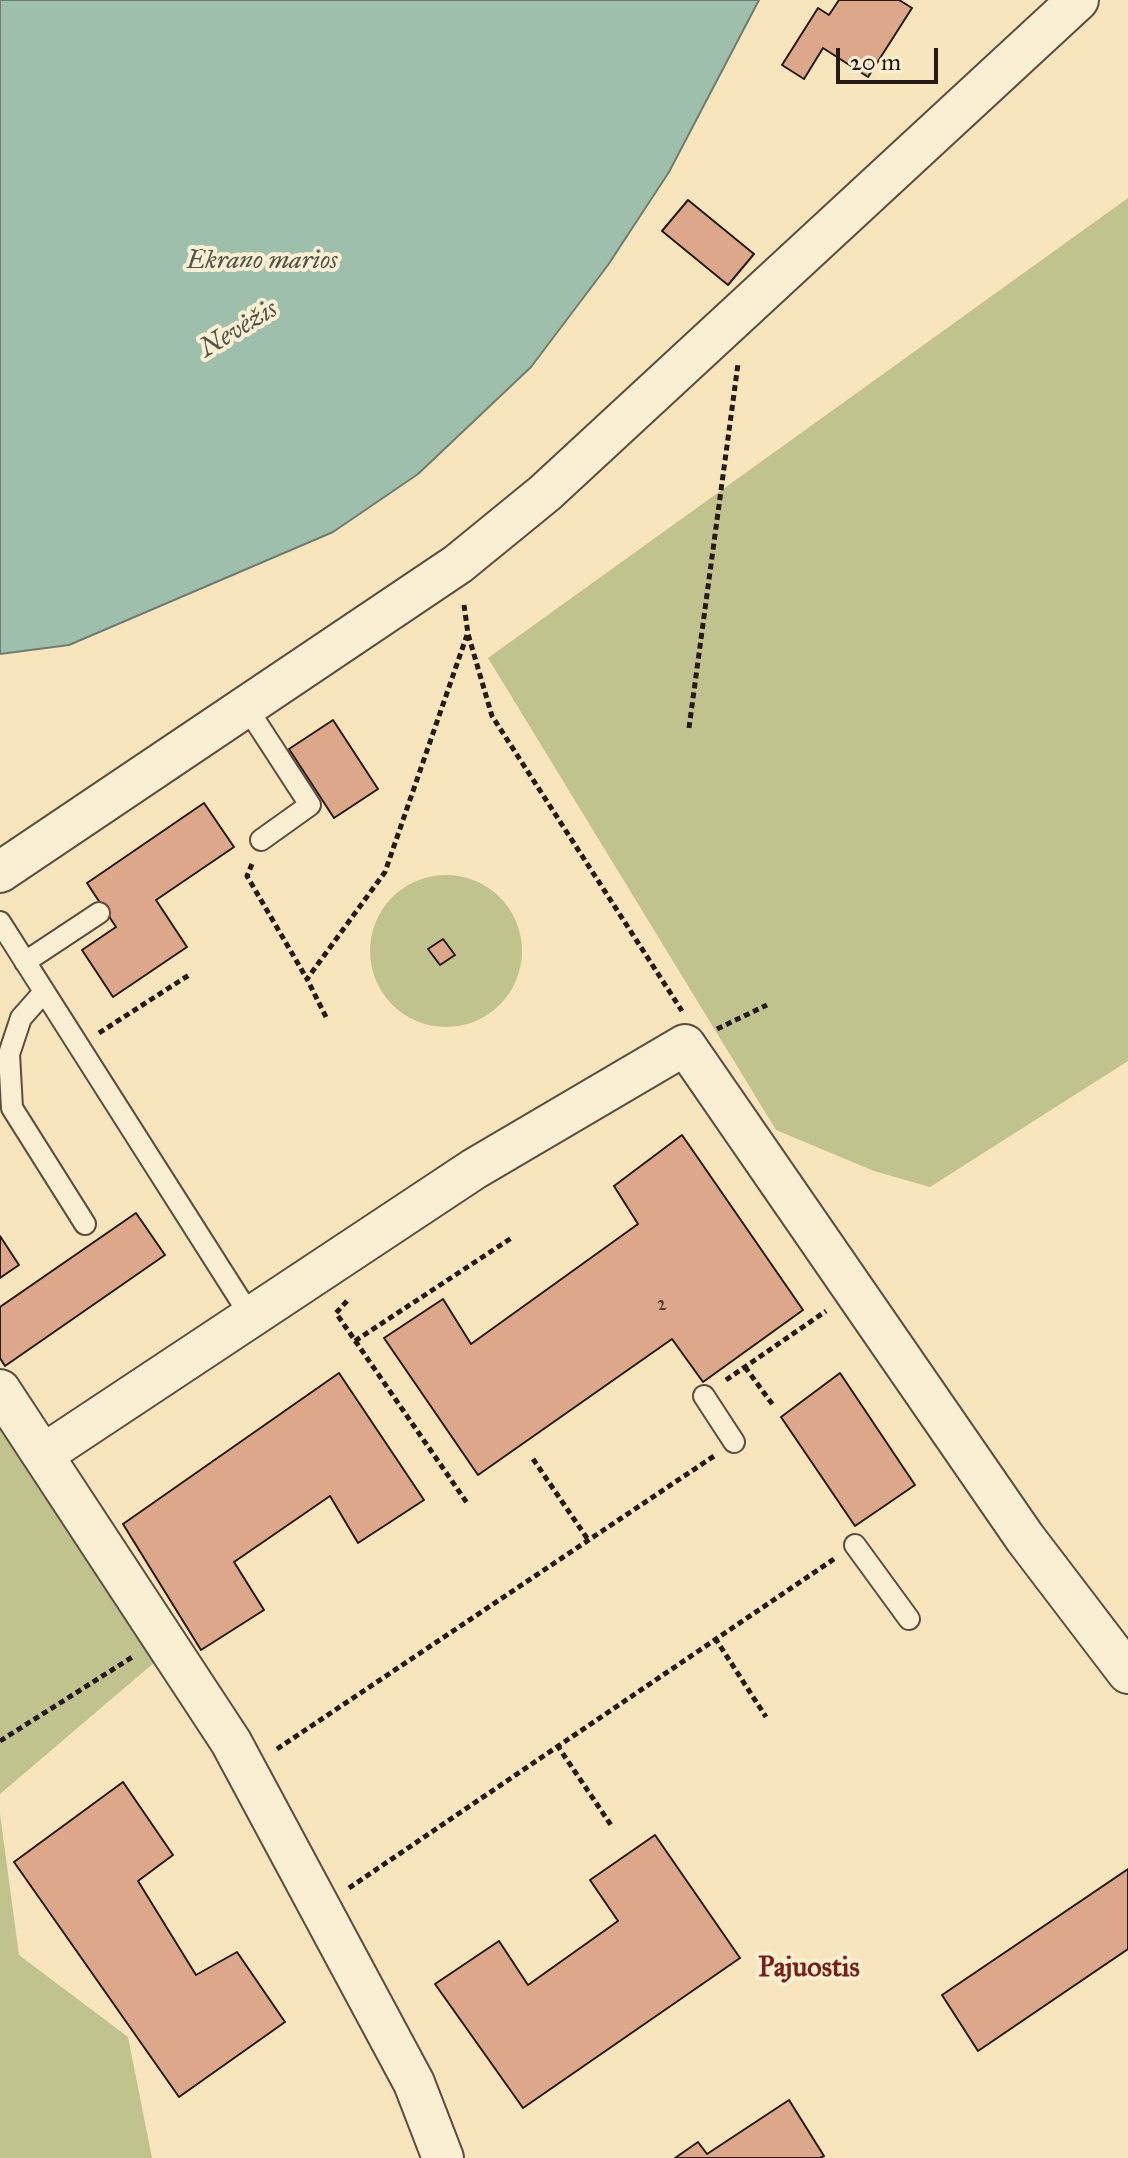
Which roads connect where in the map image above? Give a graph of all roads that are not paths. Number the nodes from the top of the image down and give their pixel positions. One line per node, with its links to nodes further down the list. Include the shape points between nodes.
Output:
1 (1078, 0): 2 (street, via 545,493 458,564)
2 (247, 708): 3 (lane, via 310,805); 4 (street)
3 (261, 840)
4 (0, 872)
5 (99, 913): 7 (lane)
6 (0, 922): 7 (lane)
7 (25, 962): 8 (lane)
8 (44, 992): 9 (lane, via 21,1018 9,1054 12,1108); 10 (lane)
9 (85, 1224)
10 (251, 1317): 14 (street); 17 (street, via 474,1169 685,1045 1025,1538)
11 (0, 1390): 14 (street)
12 (704, 1396): 13 (lane)
13 (734, 1442)
14 (44, 1454): 18 (street, via 246,1770 414,2083)
15 (855, 1545): 16 (lane)
16 (909, 1619)
17 (1128, 1673)
18 (443, 2158)

